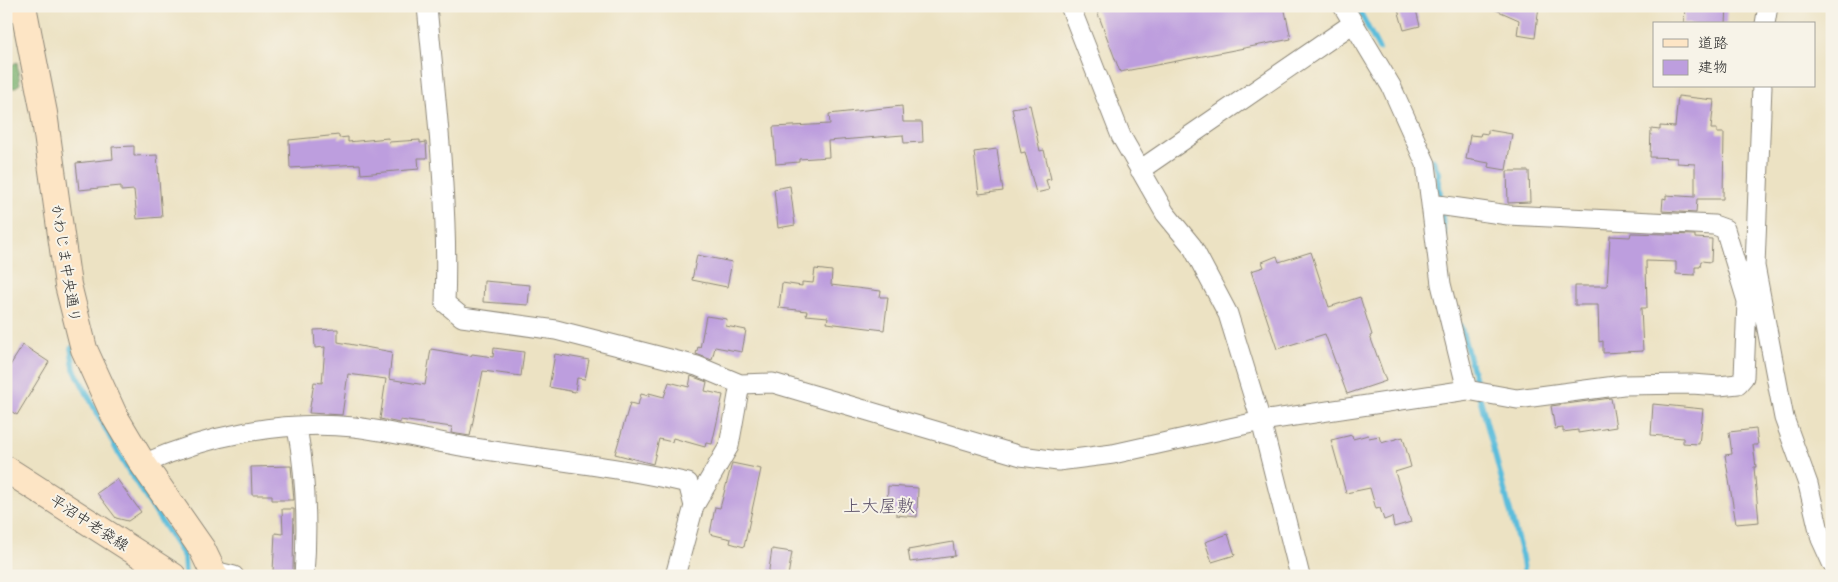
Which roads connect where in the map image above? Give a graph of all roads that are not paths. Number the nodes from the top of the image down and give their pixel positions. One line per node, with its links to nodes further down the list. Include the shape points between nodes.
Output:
1 (23, 6): 16 (street, かわじま中央通り, via 44,113 75,321 96,378)
2 (427, 6): 12 (street, via 442,167 445,303 462,318 556,330 697,366)
3 (1070, 6): 9 (street, via 1121,136)
4 (1343, 6): 7 (street)
5 (1768, 6): 6 (street)
6 (1765, 22)
7 (1352, 24): 9 (street); 10 (street, via 1391,86 1426,164)
8 (1762, 88): 11 (street)
9 (1140, 170): 14 (street, via 1165,213 1192,246 1228,314)
10 (1431, 204): 11 (street, via 1508,215 1714,225 1725,229); 13 (street, via 1441,284)
11 (1754, 302): 13 (street, via 1744,378 1738,384 1623,385 1517,399); 19 (street, via 1784,418 1808,484 1820,539)
12 (740, 384): 14 (street, via 773,383 1021,456 1058,461 1113,454); 18 (street, via 729,446)
13 (1467, 390): 14 (street)
14 (1261, 421): 24 (street)
15 (297, 427): 16 (street, via 218,438); 18 (street, via 353,427 637,471 688,483); 22 (street, via 308,526)
16 (143, 464): 20 (street, かわじま中央通り)
17 (6, 469): 21 (street, 平沼中老袋線)
18 (694, 506): 23 (street)
19 (1832, 563)
20 (221, 574)
21 (173, 576)
22 (304, 576)
23 (676, 576)
24 (1300, 576)

